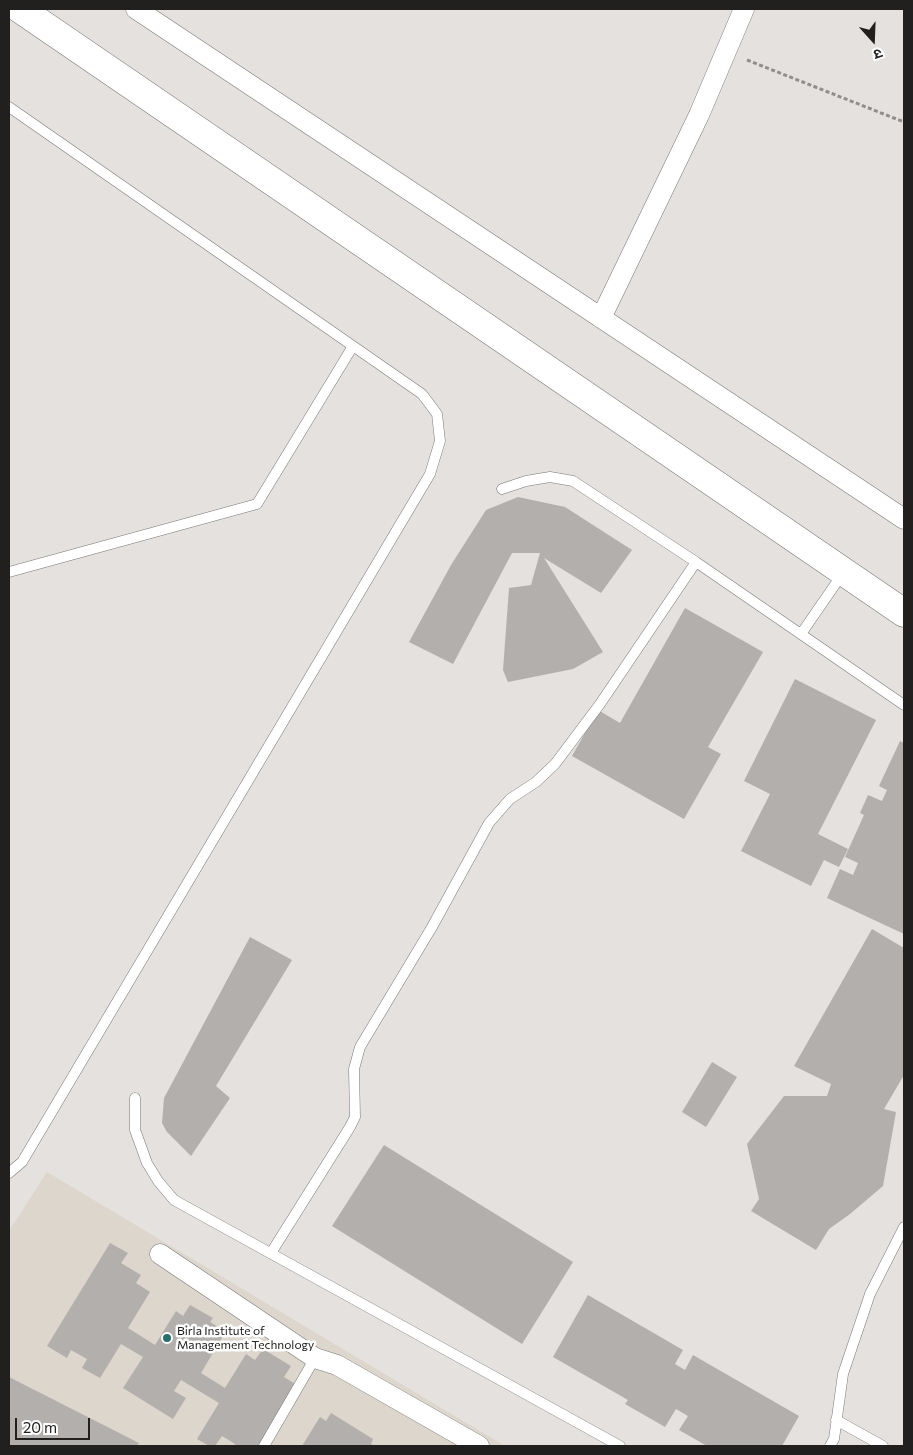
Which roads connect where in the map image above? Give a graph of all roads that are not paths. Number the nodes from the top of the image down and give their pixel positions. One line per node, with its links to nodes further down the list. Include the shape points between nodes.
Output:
1 (20, 9): 11 (street)
2 (136, 9): 5 (street)
3 (744, 9): 5 (street, via 699,115)
4 (9, 107): 6 (lane)
5 (601, 318): 8 (street)
6 (353, 346): 10 (lane, via 257,504); 16 (lane, via 422,394 437,414 440,441 430,474 22,1162)
7 (502, 489): 9 (lane, via 550,477 573,481)
8 (904, 519)
9 (696, 562): 13 (lane); 18 (lane, via 600,704 555,764 536,782 510,799 489,823 432,927 360,1047 354,1068 355,1117)
10 (9, 572)
11 (844, 572): 12 (street); 13 (lane)
12 (904, 613)
13 (801, 634): 14 (lane)
14 (904, 705)
15 (136, 1098): 18 (lane, via 135,1130 147,1162 174,1200)
16 (9, 1173)
17 (904, 1227): 21 (lane, via 867,1302 843,1374)
18 (271, 1253): 24 (lane)
19 (160, 1254): 20 (street)
20 (315, 1358): 22 (lane); 23 (street, via 337,1365)
21 (836, 1420): 25 (lane, via 834,1440); 26 (lane)
22 (264, 1446)
23 (479, 1446)
24 (620, 1446)
25 (830, 1446)
26 (883, 1446)

